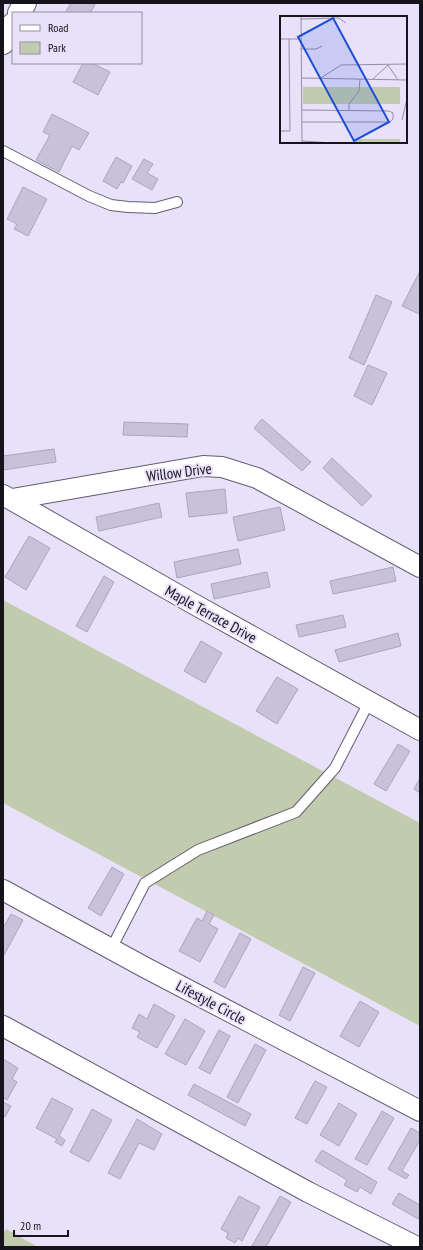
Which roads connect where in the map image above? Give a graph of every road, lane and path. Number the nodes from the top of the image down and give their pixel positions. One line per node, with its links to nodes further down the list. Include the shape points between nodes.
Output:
1 (25, 3): 2 (street)
2 (19, 12)
3 (3, 151): 4 (lane, via 111,205 155,208)
4 (177, 202)
5 (7, 497): 6 (street, Willow Drive, via 202,466 222,467 257,478); 7 (street, Maple Terrace Drive)
6 (420, 567)
7 (369, 702): 8 (street, Maple Terrace Drive); 10 (lane, via 335,768 296,812 198,850 145,882)
8 (420, 730)
9 (3, 890): 10 (street, Lifestyle Circle)
10 (111, 949): 12 (street, Lifestyle Circle)
11 (3, 1026): 13 (street, via 308,1192)
12 (420, 1111)
13 (417, 1247)

